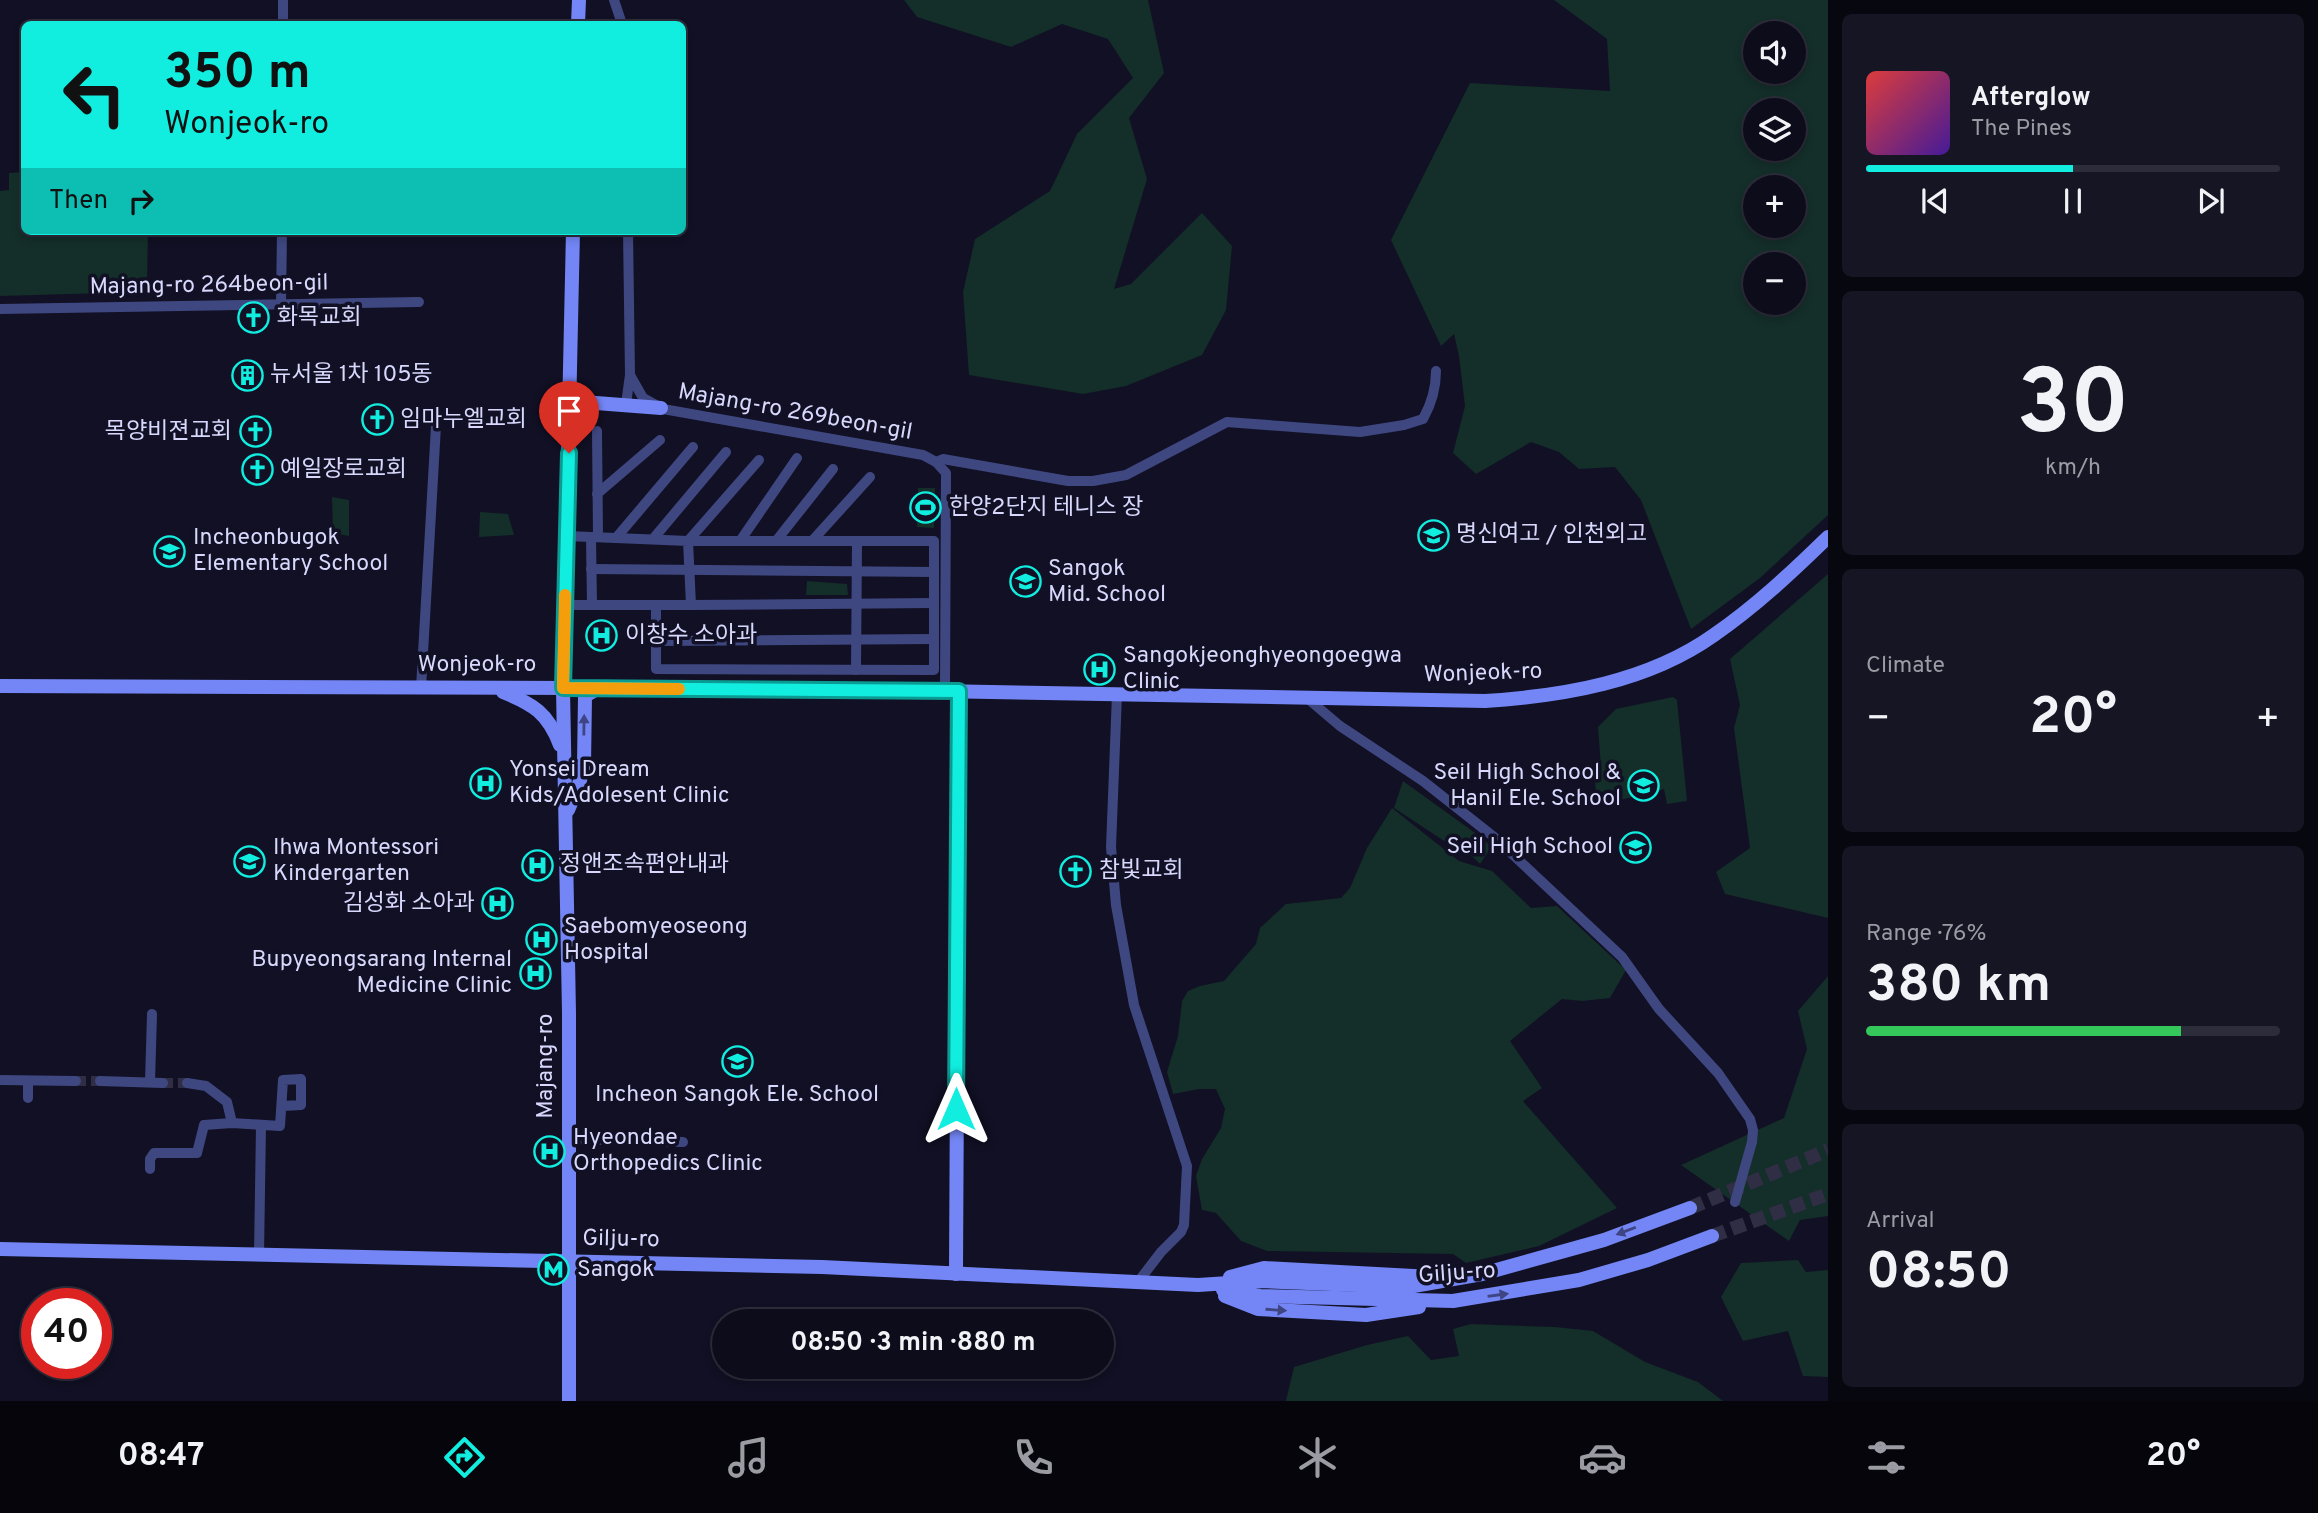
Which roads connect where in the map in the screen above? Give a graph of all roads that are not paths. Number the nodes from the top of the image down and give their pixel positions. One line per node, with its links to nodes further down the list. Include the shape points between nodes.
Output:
1 (282, 0): 4 (street)
2 (579, 0): 5 (main road)
3 (614, 0): 6 (street)
4 (283, 21)
5 (578, 21)
6 (621, 21)
7 (282, 235): 11 (street)
8 (573, 235): 15 (main road, Majang-ro)
9 (628, 235): 14 (street)
10 (419, 302): 11 (street, Majang-ro 264beon-gil)
11 (281, 304): 12 (street, Majang-ro 264beon-gil)
12 (0, 309)
13 (1436, 370): 25 (street, via 1431,405 1423,419 1404,425 1360,432 1227,422 1126,475 1093,481 1068,481 943,459)
14 (630, 374): 16 (street); 17 (street, via 643,398)
15 (570, 401): 16 (main road); 29 (main road, Majang-ro)
16 (626, 404): 17 (main road)
17 (661, 408): 25 (street, Majang-ro 269beon-gil, via 923,455)
18 (436, 426): 54 (street)
19 (597, 430): 28 (street)
20 (660, 440): 28 (street)
21 (692, 447): 32 (street)
22 (726, 452): 33 (street)
23 (797, 458): 35 (street)
24 (760, 460): 34 (street)
25 (936, 462): 58 (street, via 946,473)
26 (833, 469): 36 (street)
27 (870, 477): 37 (street)
28 (597, 494): 30 (street)
29 (567, 536): 30 (street); 45 (main road, Majang-ro)
30 (594, 537): 32 (street); 39 (street)
31 (1828, 537): 60 (main road, Wonjeok-ro, via 1778,586 1712,637 1662,663 1598,685 1485,701)
32 (616, 538): 33 (street)
33 (653, 539): 34 (street)
34 (688, 541): 35 (street); 40 (street)
35 (740, 541): 36 (street)
36 (776, 541): 37 (street)
37 (812, 541): 38 (street)
38 (858, 541): 41 (street); 42 (street, via 934,541)
39 (592, 569): 40 (street); 46 (street)
40 (689, 569): 41 (street); 48 (street)
41 (857, 571): 42 (street); 43 (street)
42 (934, 572): 44 (street)
43 (856, 603): 44 (street); 48 (street); 49 (street)
44 (934, 603): 50 (street)
45 (565, 605): 46 (street); 55 (main road, Majang-ro)
46 (592, 605): 47 (street)
47 (656, 605): 48 (street); 51 (street)
48 (691, 605)
49 (856, 639): 50 (street); 51 (street); 52 (street)
50 (934, 639): 52 (street, via 934,670)
51 (656, 640): 52 (street, via 656,669)
52 (856, 670)
53 (0, 686): 54 (main road, Wonjeok-ro)
54 (421, 688): 57 (main road, Wonjeok-ro)
55 (563, 688): 56 (main road, Wonjeok-ro); 57 (main road, Wonjeok-ro); 61 (main road, Majang-ro)
56 (597, 688): 58 (main road, Wonjeok-ro); 62 (main road, one-way to 56, via 584,765 585,696)
57 (495, 689): 61 (main road, via 540,711 553,727)
58 (952, 691): 59 (main road, Wonjeok-ro); 84 (main road)
59 (1118, 695): 60 (main road, Wonjeok-ro); 85 (street, via 1111,846 1116,905 1133,1005 1188,1175 1181,1232)
60 (1307, 698): 78 (street, via 1494,836 1622,957 1750,1119 1752,1142)
61 (564, 757): 62 (main road, Majang-ro)
62 (566, 814): 75 (main road, Majang-ro)
63 (152, 1014): 68 (street)
64 (0, 1080): 65 (street)
65 (28, 1081): 66 (street); 71 (street)
66 (76, 1081)
67 (100, 1082): 68 (street)
68 (150, 1082): 69 (street)
69 (163, 1083)
70 (187, 1083): 73 (street, via 205,1086 227,1102)
71 (28, 1098)
72 (283, 1106): 74 (street, via 280,1126)
73 (232, 1123): 74 (street); 77 (street, via 204,1125 197,1153 154,1153)
74 (261, 1126): 82 (street)
75 (569, 1139): 76 (street); 83 (main road, Majang-ro)
76 (684, 1142)
77 (150, 1169)
78 (1735, 1202)
79 (1690, 1208): 86 (main road, Gilju-ro, one-way to 86, via 1604,1240 1456,1279 1264,1268)
80 (1712, 1236): 86 (main road, Gilju-ro, one-way to 80, via 1258,1308 1366,1315 1579,1280)
81 (0, 1250): 82 (main road, Gilju-ro)
82 (259, 1255): 83 (main road, Gilju-ro)
83 (569, 1262): 84 (main road, Gilju-ro); 87 (main road, Majang-ro)
84 (956, 1273): 85 (main road, Gilju-ro)
85 (1138, 1282): 86 (main road, Gilju-ro)
86 (1198, 1285)
87 (569, 1401)

